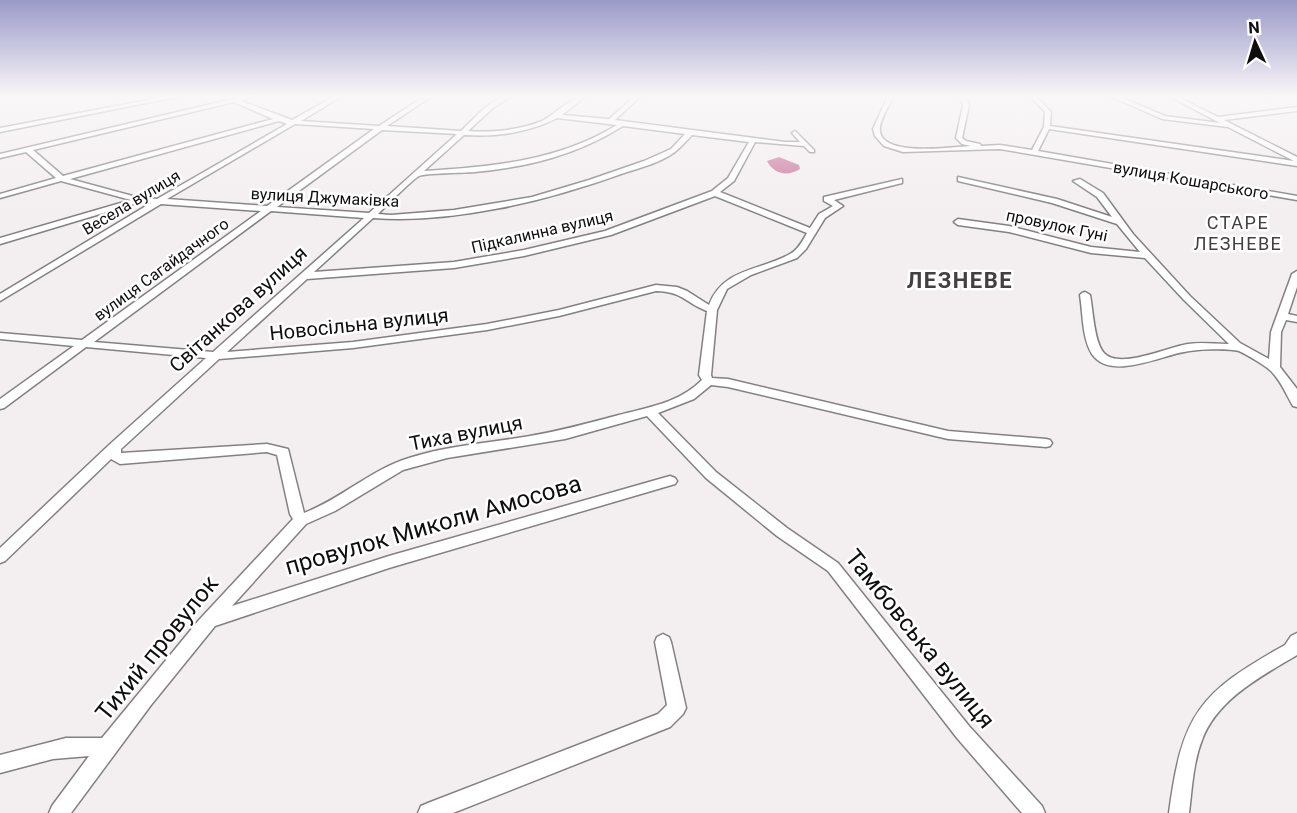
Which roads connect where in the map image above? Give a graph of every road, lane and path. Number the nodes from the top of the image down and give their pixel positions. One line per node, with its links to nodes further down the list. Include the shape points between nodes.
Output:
1 (94, 134): 19 (street)
2 (225, 134): 25 (street)
3 (275, 134): 33 (street, Весела вулиця)
4 (372, 134): 34 (street, вулиця Сагайдачного)
5 (462, 134): 6 (street); 24 (street, Світанкова вулиця)
6 (485, 134)
7 (606, 134): 24 (street, via 575,149 525,163)
8 (688, 134): 35 (street, вулиця Джумаківка, via 673,150 647,163 533,199 454,212)
9 (705, 134): 16 (street)
10 (796, 134): 17 (street)
11 (877, 134): 18 (street, вулиця Кошарського, via 886,145 905,151)
12 (960, 134): 18 (street, via 964,143)
13 (1044, 134): 21 (street)
14 (1097, 134): 23 (street)
15 (1244, 134): 23 (street)
16 (753, 140): 17 (street); 29 (street, Підкалинна вулиця, via 731,179)
17 (805, 144): 20 (street)
18 (1000, 147): 21 (street, вулиця Кошарського)
19 (28, 150): 22 (street); 25 (street, вулиця Джумаківка)
20 (812, 151)
21 (1034, 153): 31 (street, вулиця Кошарського)
22 (0, 156)
23 (1297, 162)
24 (418, 174): 35 (street, Світанкова вулиця)
25 (62, 179): 30 (street); 32 (street, вулиця Джумаківка)
26 (962, 179): 37 (street)
27 (899, 180): 38 (street, via 827,199 839,206 822,216)
28 (1077, 181): 37 (street, via 1100,195)
29 (715, 193): 38 (street); 42 (street, Підкалинна вулиця, via 608,234 524,253 454,265)
30 (0, 196)
31 (1297, 198)
32 (140, 200): 33 (street, вулиця Джумаківка); 39 (street)
33 (160, 201): 34 (street, вулиця Джумаківка); 44 (street, Весела вулиця)
34 (270, 209): 35 (street, вулиця Джумаківка); 49 (street, вулиця Сагайдачного)
35 (368, 217): 42 (street, Світанкова вулиця)
36 (958, 222): 40 (street, провулок Гуні, via 1009,229 1091,250)
37 (1120, 222): 40 (street)
38 (813, 232): 45 (street, via 794,256 724,286)
39 (0, 241)
40 (1149, 256): 50 (street)
41 (1297, 274): 46 (street)
42 (304, 276): 51 (street, Світанкова вулиця)
43 (1085, 295): 50 (street, via 1096,349 1103,359 1128,362 1184,348)
44 (0, 298)
45 (712, 310): 51 (street, Новосільна вулиця, via 674,289 656,288 486,327 353,345); 53 (street, via 705,375)
46 (1283, 316): 47 (street); 52 (street, via 1276,332)
47 (1297, 319)
48 (0, 336): 49 (street, Новосільна вулиця)
49 (84, 344): 51 (street, Новосільна вулиця); 55 (street, вулиця Сагайдачного)
50 (1241, 348): 52 (street)
51 (215, 356): 58 (street, Світанкова вулиця)
52 (1274, 368): 54 (street)
53 (708, 381): 56 (street, Тиха вулиця, via 688,398); 57 (street, via 948,435)
54 (1296, 396)
55 (0, 405)
56 (650, 412): 60 (street, Тиха вулиця, via 550,437 411,462); 69 (street, Тамбовська вулиця, via 711,475 833,567 963,732)
57 (1046, 443)
58 (114, 448): 60 (street, via 120,459 267,448 283,452); 61 (street, Світанкова вулиця)
59 (670, 481): 62 (street, провулок Миколи Амосова, via 389,562)
60 (301, 520): 62 (street, Тихий провулок)
61 (0, 557)
62 (210, 620): 65 (street, Тихий провулок)
63 (1297, 641): 70 (street, via 1291,650 1232,689 1207,712 1194,735)
64 (663, 642): 68 (street, via 677,708 664,721)
65 (107, 748): 66 (street, via 88,744 58,748); 67 (street, Тихий провулок)
66 (0, 764)
67 (59, 813)
68 (428, 813)
69 (1035, 813)
70 (1179, 813)

